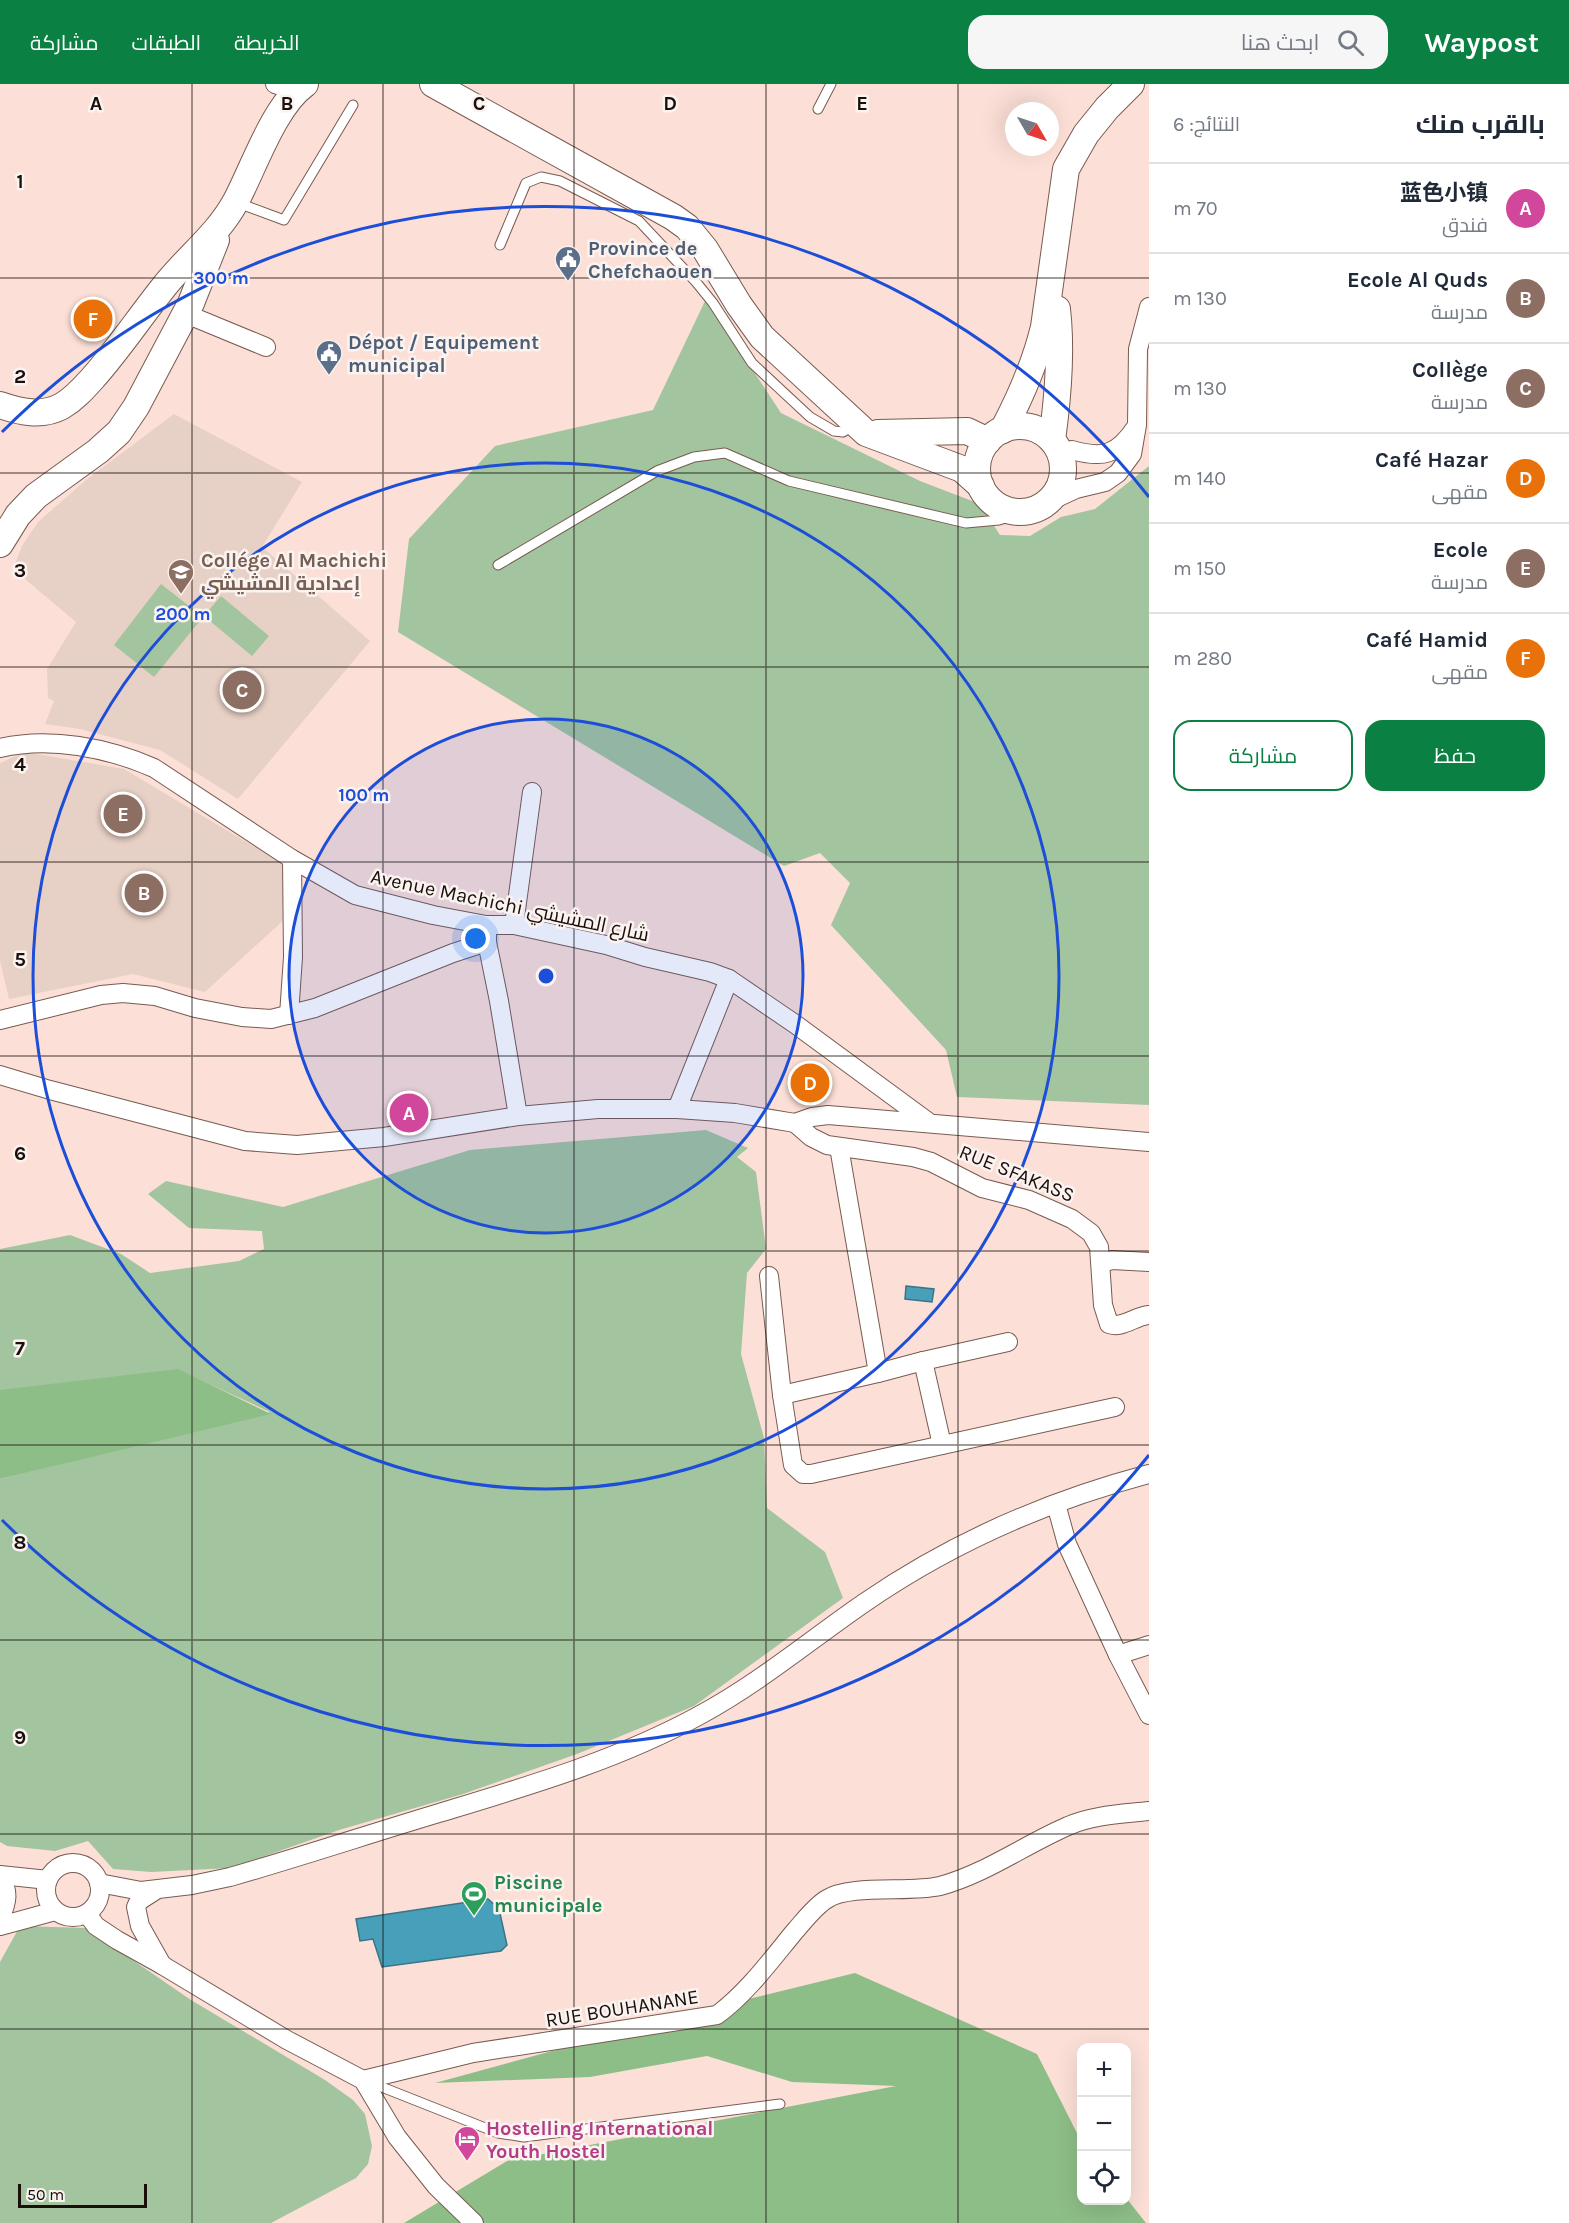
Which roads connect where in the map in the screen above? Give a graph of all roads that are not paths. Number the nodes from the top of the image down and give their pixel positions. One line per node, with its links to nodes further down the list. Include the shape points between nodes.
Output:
1 (433, 84): 17 (street, via 658,207 687,227 762,337)
2 (831, 84): 6 (lane)
3 (1131, 84): 10 (street, via 1086,134 1066,169)
4 (291, 86): 7 (street)
5 (353, 105): 7 (lane, via 284,220)
6 (818, 109)
7 (236, 202): 8 (street)
8 (221, 226): 11 (street); 12 (street)
9 (500, 245): 17 (lane, via 526,183 541,177 570,186 639,221 713,303 752,363 810,417 834,431)
10 (1052, 273): 18 (street, via 1040,344 1017,404); 19 (street, via 1059,349)
11 (163, 288): 12 (street, via 185,287); 15 (street, via 112,357 61,407 24,413)
12 (189, 307): 14 (street); 23 (street, via 136,408 119,432 36,496)
13 (1149, 307): 16 (street, via 1138,349)
14 (266, 347)
15 (0, 405)
16 (1137, 425): 19 (street, via 1122,444 1108,453 1093,455); 21 (street, via 1132,454 1118,473 1105,482)
17 (861, 429): 18 (street, via 967,431); 20 (street, via 962,470)
18 (996, 436): 19 (street, via 1016,427 1029,427 1041,432); 20 (street, via 978,462)
19 (1057, 448): 21 (street, via 1062,480)
20 (981, 486): 22 (street, via 998,506)
21 (1050, 501): 22 (street)
22 (1025, 512): 24 (lane, via 999,520 966,523 789,482 725,453 694,457 657,471)
23 (0, 544)
24 (498, 565)
25 (0, 748): 27 (street, Avenue Machichi شارع المشيشي, via 53,743 129,757 188,789)
26 (532, 792): 28 (street)
27 (292, 859): 29 (street, Avenue Machichi شارع المشيشي, via 355,895); 31 (street)
28 (514, 925): 29 (street, Avenue Machichi شارع المشيشي); 30 (street, Avenue Machichi شارع المشيشي, via 606,945)
29 (487, 934): 31 (street, via 453,953); 35 (street)
30 (729, 979): 34 (street); 37 (street, Avenue Machichi شارع المشيشي)
31 (289, 1015): 32 (street, via 272,1019 242,1017 155,996 123,993)
32 (0, 1020)
33 (0, 1074): 35 (street, via 245,1141 297,1145 393,1136)
34 (677, 1109): 35 (street, via 598,1109); 36 (street)
35 (518, 1116)
36 (795, 1123): 37 (street, via 828,1114); 39 (street, RUE SFAKASS, via 814,1139)
37 (929, 1123): 38 (street)
38 (1149, 1142)
39 (839, 1147): 41 (street, RUE SFAKASS, via 931,1162 991,1191 1042,1205 1091,1233 1099,1247); 46 (street)
40 (1149, 1262): 41 (street)
41 (1101, 1263): 43 (street, RUE SFAKASS, via 1102,1298 1109,1324 1115,1326)
42 (769, 1276): 47 (street)
43 (1149, 1315)
44 (1008, 1342): 45 (street)
45 (923, 1361): 46 (street); 49 (street)
46 (878, 1373): 47 (street)
47 (782, 1395): 49 (street, via 793,1465 803,1474)
48 (1115, 1407): 49 (street)
49 (942, 1445)
50 (1149, 1474): 51 (street)
51 (1056, 1504): 53 (street, via 1067,1544); 59 (street, via 941,1554 862,1604 746,1688 700,1716 625,1751 566,1774 267,1866 192,1885)
52 (1149, 1645): 53 (street)
53 (1118, 1655): 54 (street)
54 (1149, 1715)
55 (1149, 1811): 65 (street, RUE BOUHANANE, via 1071,1825 943,1885 827,1898 717,2015 473,2053)
56 (0, 1876): 57 (street); 62 (street, via 8,1898)
57 (48, 1880): 58 (street, via 54,1870 75,1863 86,1866); 60 (street, via 48,1902)
58 (99, 1883): 59 (street, via 141,1891); 61 (street, via 100,1895)
59 (157, 1889): 64 (street, via 136,1907 140,1926)
60 (56, 1911): 61 (street, via 65,1916); 63 (street)
61 (87, 1914): 64 (street, via 110,1936)
62 (0, 1919)
63 (0, 1926)
64 (162, 1965): 65 (street, via 287,2040)
65 (363, 2080): 66 (lane, via 498,2133 524,2137); 67 (street, via 398,2137 436,2187)
66 (780, 2104)
67 (474, 2223)

